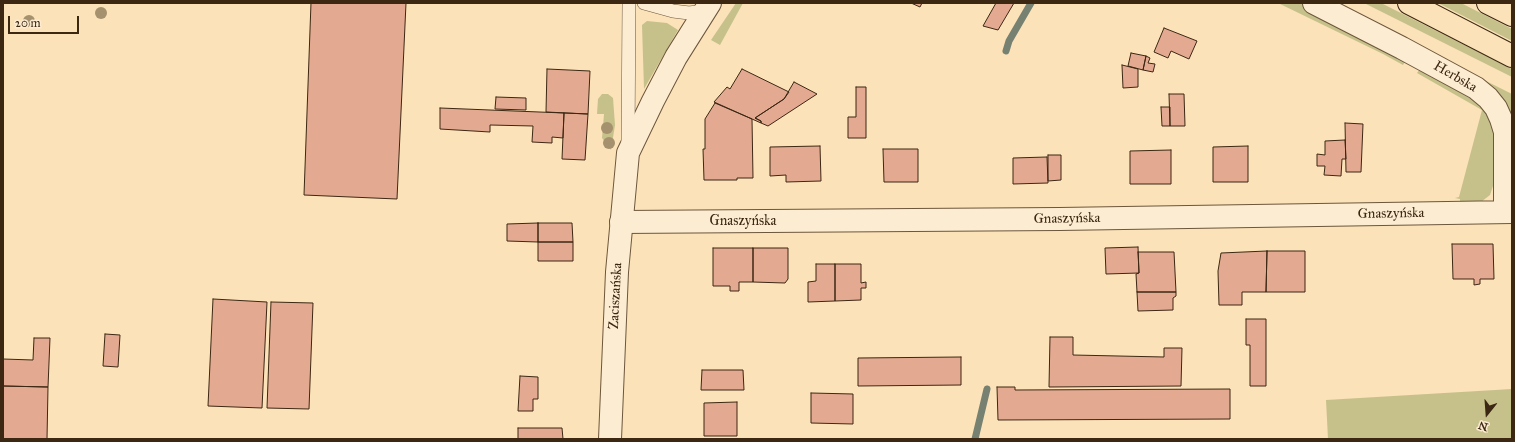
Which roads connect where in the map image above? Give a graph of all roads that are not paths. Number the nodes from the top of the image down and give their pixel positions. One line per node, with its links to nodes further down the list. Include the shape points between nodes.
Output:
1 (628, 3): 9 (lane, Zaciszańska)
2 (644, 3): 6 (lane, via 689,13)
3 (1314, 3): 10 (street, Herbska, via 1409,51 1476,88 1488,98 1505,132)
4 (1409, 3): 8 (main road)
5 (1488, 3): 7 (main road)
6 (707, 7): 9 (street, Zaciszańska, via 676,57)
7 (1512, 15)
8 (1512, 56)
9 (628, 153): 11 (street, Zaciszańska)
10 (1509, 212): 11 (street, Gnaszyńska)
11 (621, 222): 12 (street, Zaciszańska)
12 (610, 439)

